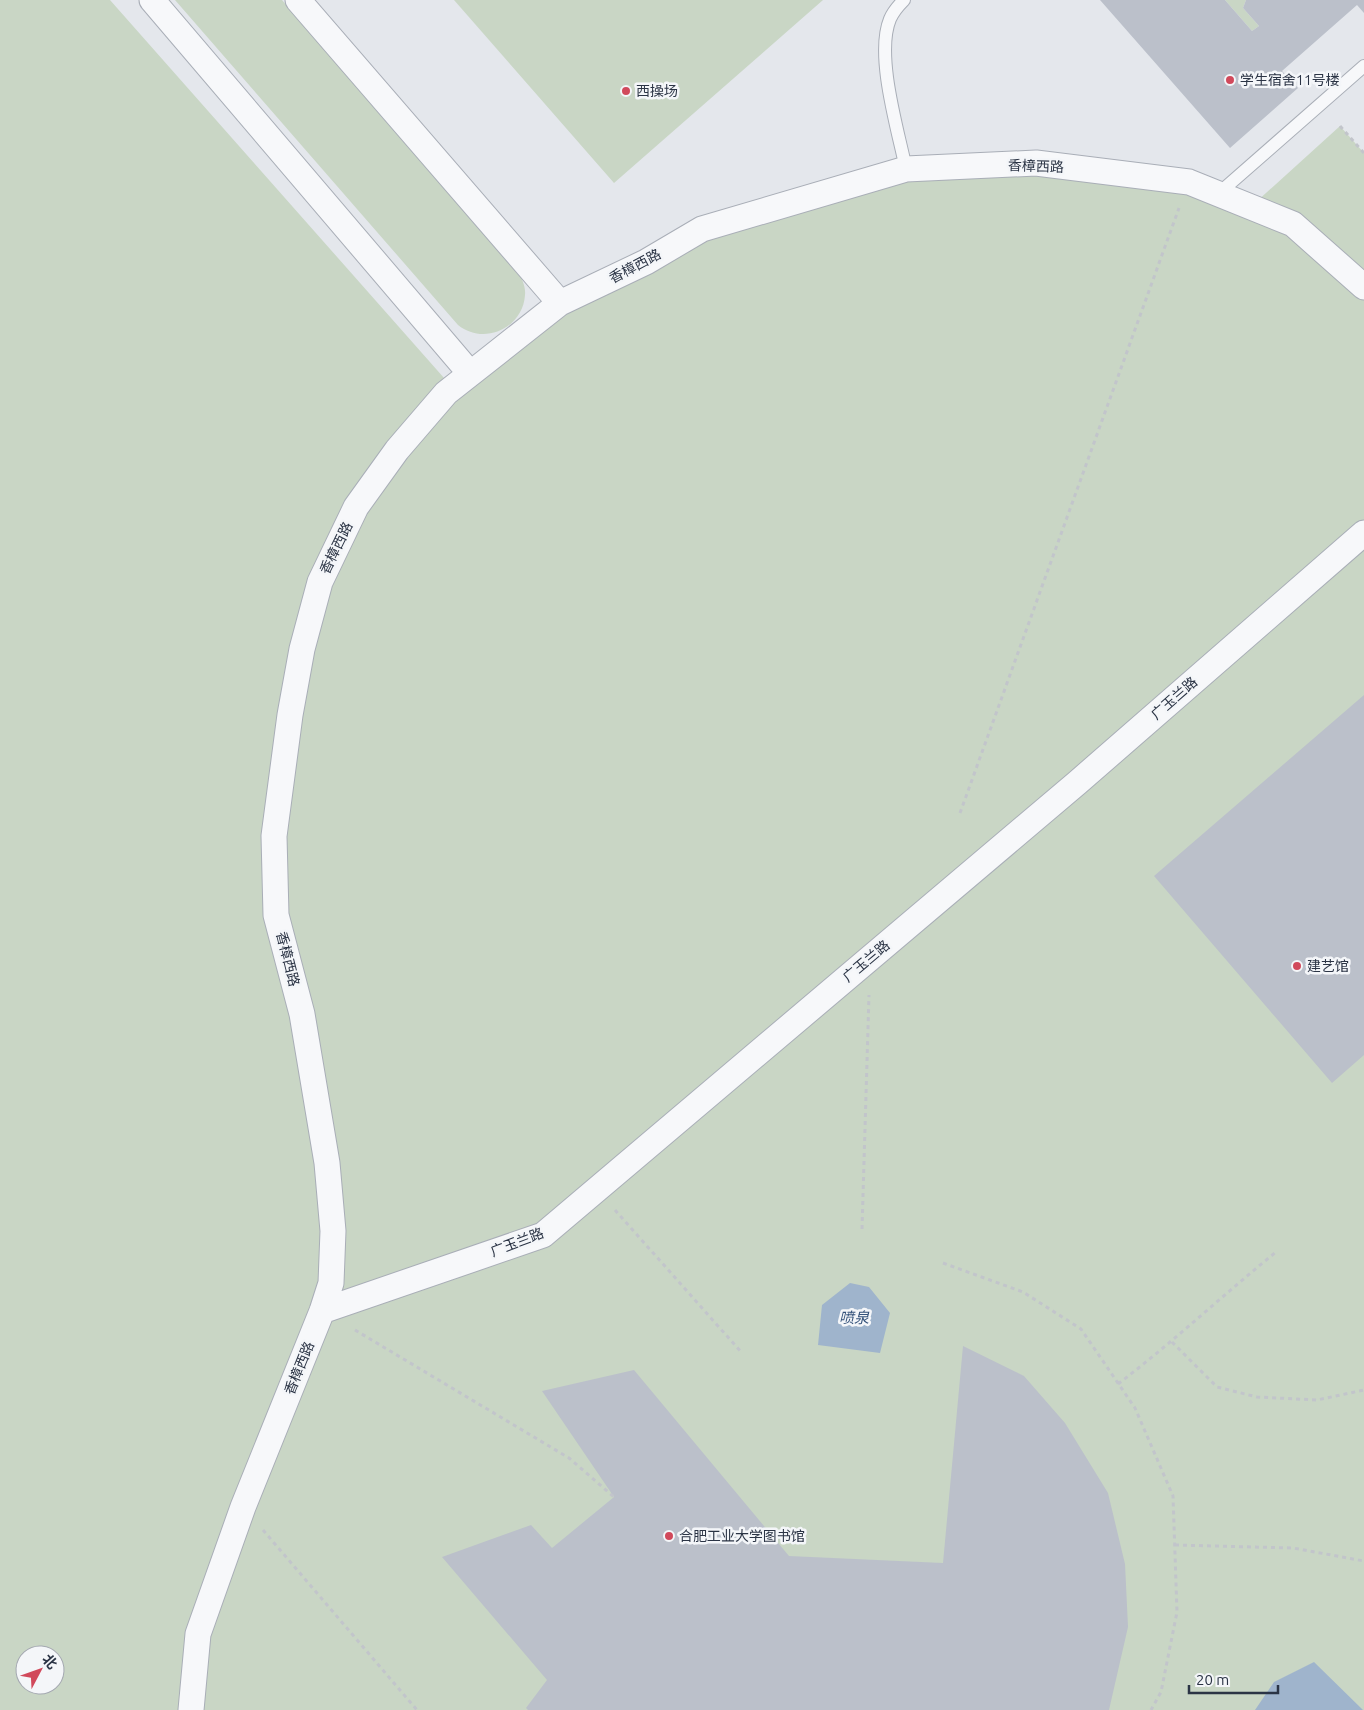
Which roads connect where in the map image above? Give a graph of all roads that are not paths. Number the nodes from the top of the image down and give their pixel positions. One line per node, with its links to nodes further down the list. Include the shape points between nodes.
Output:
1 (152, 0): 9 (street)
2 (298, 0): 8 (street)
3 (904, 0): 5 (lane, via 890,18 885,40 887,71)
4 (1364, 66): 6 (lane)
5 (906, 169): 6 (street, 香樟西路, via 1036,163 1189,182); 8 (street, 香樟西路, via 702,229 646,262)
6 (1218, 194): 7 (street, 香樟西路, via 1293,224)
7 (1364, 287)
8 (560, 304): 9 (street, 香樟西路)
9 (470, 372): 11 (street, 香樟西路, via 446,393 397,450 356,506 320,582 302,649 290,715 274,836 276,915 302,1014 327,1163 334,1231 331,1283)
10 (1364, 532): 11 (street, 广玉兰路, via 1077,783 543,1235)
11 (322, 1311): 12 (street, 香樟西路, via 243,1507 198,1634)
12 (191, 1710)

